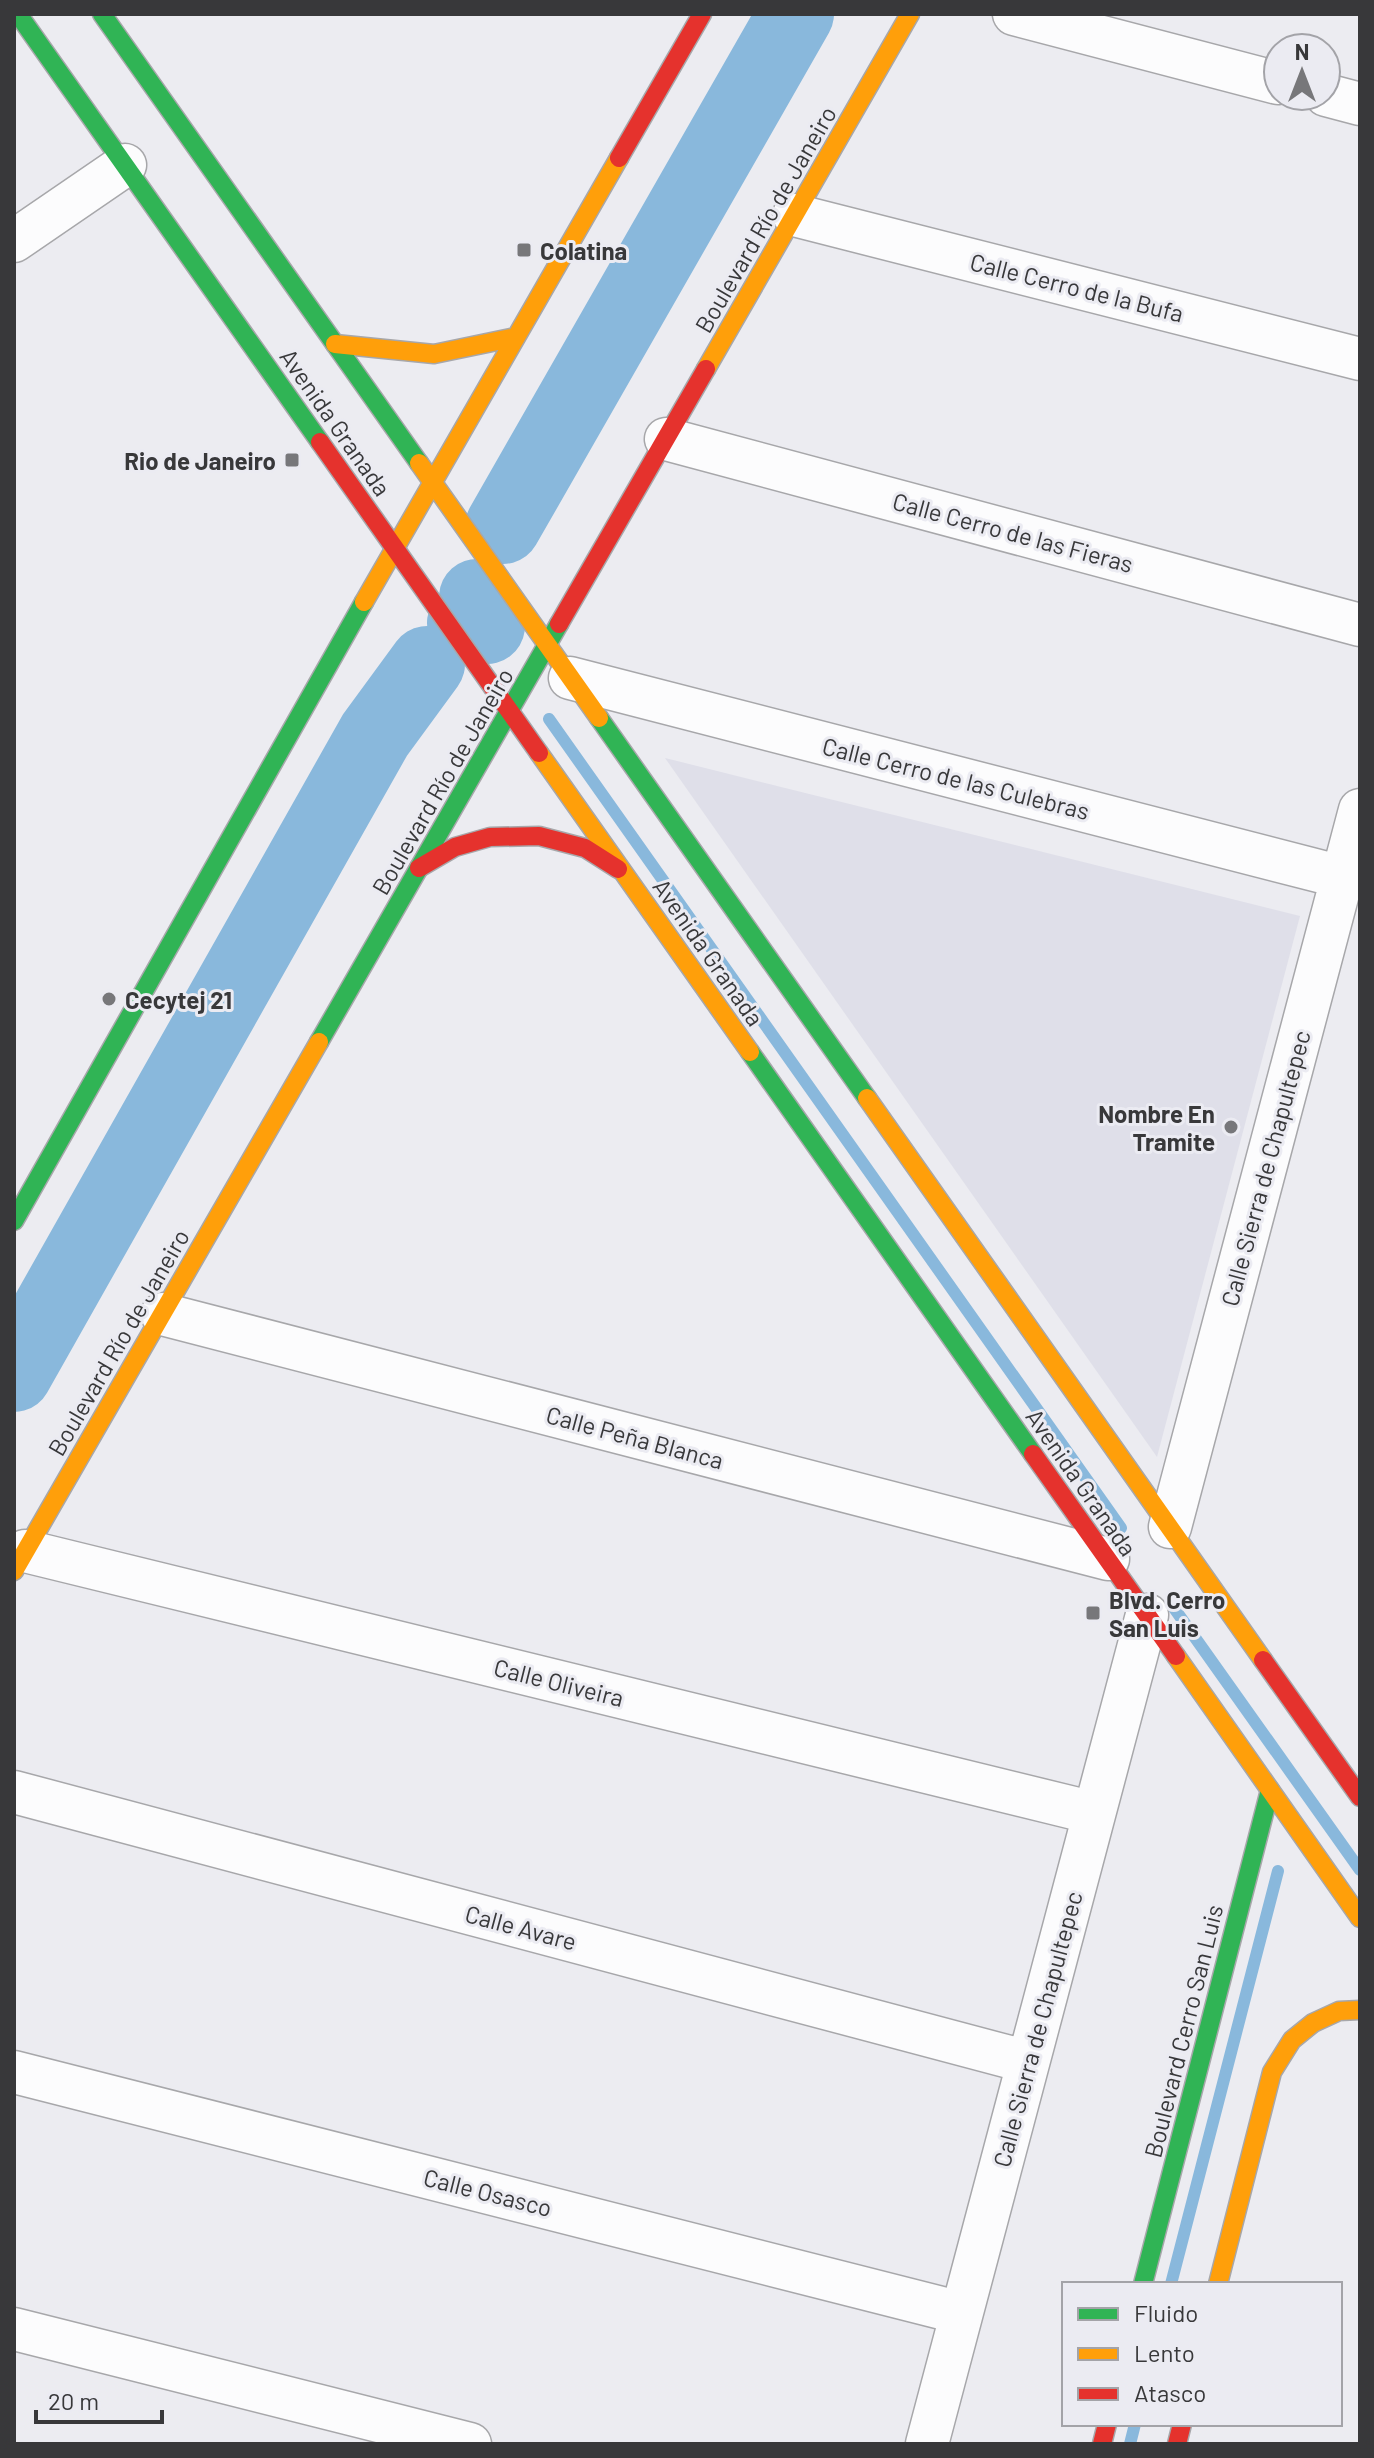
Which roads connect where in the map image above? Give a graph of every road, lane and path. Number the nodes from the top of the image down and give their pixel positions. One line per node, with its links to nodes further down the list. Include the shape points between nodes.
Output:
1 (18, 14): 7 (street, Avenida Granada)
2 (102, 14): 11 (street, Avenida Granada)
3 (702, 14): 10 (street)
4 (910, 14): 8 (street, Boulevard Río de Janeiro)
5 (1014, 14): 6 (street)
6 (1262, 79)
7 (125, 165): 9 (street); 15 (street, Avenida Granada)
8 (794, 215): 12 (street, Calle Cerro de la Bufa); 13 (street, Boulevard Río de Janeiro)
9 (14, 241)
10 (516, 337): 11 (street, via 434,354); 14 (street)
11 (335, 344): 14 (street, Avenida Granada)
12 (1360, 359)
13 (666, 439): 16 (street, Calle Cerro de las Fieras); 17 (street, Boulevard Río de Janeiro)
14 (432, 482): 15 (street); 17 (street, Avenida Granada)
15 (395, 547): 18 (street, Avenida Granada); 23 (street)
16 (1360, 625)
17 (559, 662): 18 (street, Boulevard Río de Janeiro); 22 (street, Calle Cerro de las Culebras); 25 (street, Avenida Granada)
18 (510, 710): 20 (street, Boulevard Río de Janeiro); 21 (street, Avenida Granada)
19 (1360, 810): 22 (street, Calle Sierra de Chapultepec)
20 (419, 868): 21 (street, via 455,847 490,837 539,836 585,848); 24 (street, Boulevard Río de Janeiro)
21 (625, 874): 26 (street, Avenida Granada)
22 (1342, 877): 25 (street, Calle Sierra de Chapultepec)
23 (14, 1221)
24 (162, 1314): 26 (street, Calle Peña Blanca); 27 (street, Boulevard Río de Janeiro)
25 (1166, 1542): 29 (street, Avenida Granada)
26 (1108, 1559): 28 (street, Avenida Granada)
27 (20, 1561): 32 (street, Calle Oliveira)
28 (1150, 1600): 30 (street, Avenida Granada); 32 (street, Calle Sierra de Chapultepec)
29 (1359, 1788)
30 (1270, 1790): 33 (street, Avenida Granada); 37 (street, Boulevard Cerro San Luis)
31 (14, 1792): 35 (street, Calle Avare)
32 (1094, 1813): 35 (street, Calle Sierra de Chapultepec)
33 (1360, 1918)
34 (1360, 2010): 38 (street, via 1339,2011 1313,2023 1292,2040 1272,2072)
35 (1028, 2062): 39 (street, Calle Sierra de Chapultepec)
36 (14, 2072): 39 (street, Calle Osasco)
37 (1144, 2282)
38 (1219, 2282)
39 (961, 2313): 42 (street, Calle Sierra de Chapultepec)
40 (14, 2329): 41 (street)
41 (470, 2444)
42 (927, 2444)

